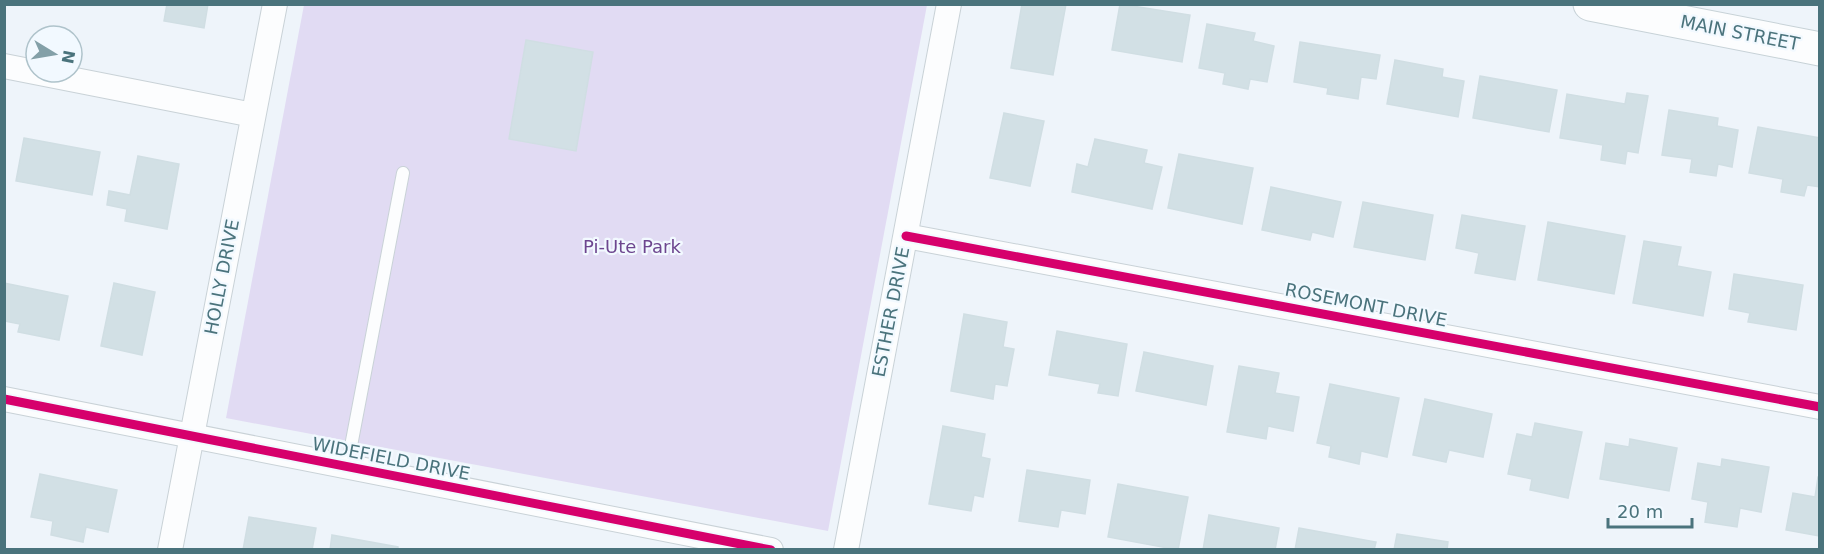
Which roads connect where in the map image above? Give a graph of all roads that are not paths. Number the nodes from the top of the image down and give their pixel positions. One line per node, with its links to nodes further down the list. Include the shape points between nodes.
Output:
1 (275, 4): 7 (street, HOLLY DRIVE)
2 (949, 4): 9 (street, ESTHER DRIVE)
3 (1590, 4): 4 (main road, MAIN STREET)
4 (1635, 9): 5 (main road, MAIN STREET)
5 (1820, 49)
6 (4, 66): 7 (street)
7 (253, 115): 12 (street, HOLLY DRIVE)
8 (403, 173): 13 (lane)
9 (906, 236): 11 (street, ROSEMONT DRIVE); 16 (street, ESTHER DRIVE)
10 (4, 399): 12 (street, WIDEFIELD DRIVE)
11 (1820, 407)
12 (191, 436): 13 (street, WIDEFIELD DRIVE); 14 (street, HOLLY DRIVE)
13 (347, 467): 15 (street, WIDEFIELD DRIVE)
14 (170, 549)
15 (771, 549)
16 (846, 549)

